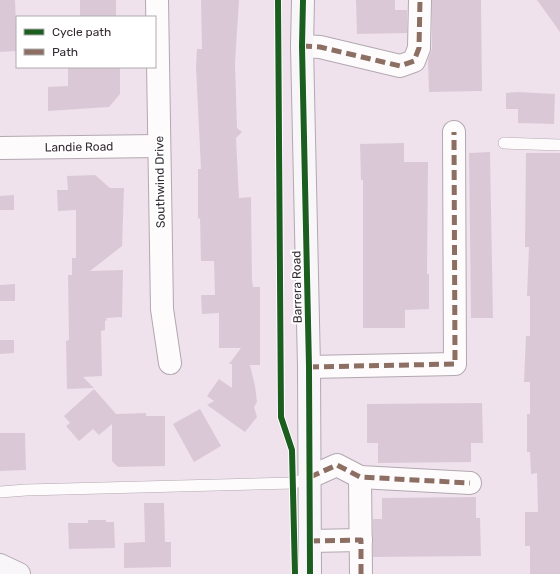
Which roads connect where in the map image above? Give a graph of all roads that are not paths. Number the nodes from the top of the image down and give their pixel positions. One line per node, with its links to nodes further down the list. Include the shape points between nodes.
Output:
1 (157, 0): 8 (street, Southwind Drive)
2 (303, 0): 4 (street, Barrera Road)
3 (420, 0): 4 (street, via 419,48 414,61 400,66 320,47)
4 (302, 46): 11 (street, Barrera Road)
5 (454, 132): 11 (street, via 455,364)
6 (504, 143): 7 (lane)
7 (560, 145)
8 (159, 146): 9 (street, Landie Road); 10 (street, Southwind Drive, via 162,308)
9 (0, 148)
10 (170, 363)
11 (310, 367): 12 (street, Barrera Road)
12 (310, 477): 13 (street, via 337,465); 15 (lane, via 294,483); 16 (street, Barrera Road)
13 (360, 477): 14 (street); 17 (street)
14 (470, 483)
15 (0, 492)
16 (310, 540): 17 (street); 20 (street, Barrera Road)
17 (361, 540): 21 (street)
18 (0, 565): 19 (street)
19 (19, 574)
20 (310, 574)
21 (361, 574)

